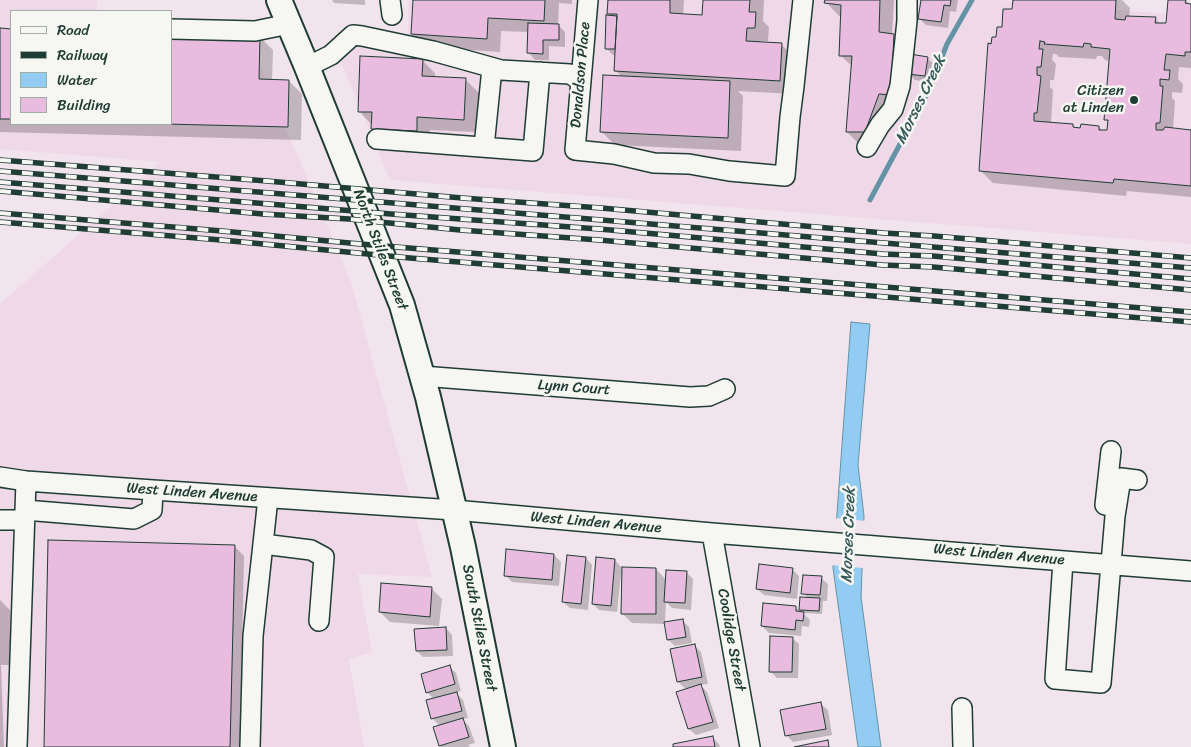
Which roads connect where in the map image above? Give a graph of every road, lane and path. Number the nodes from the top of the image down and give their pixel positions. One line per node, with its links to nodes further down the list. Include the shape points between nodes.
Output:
1 (588, 0): 9 (street, Donaldson Place)
2 (802, 0): 9 (street, Donaldson Place, via 785,176 654,163 575,150)
3 (907, 0): 12 (street, via 900,86 892,109)
4 (284, 7): 5 (street, via 254,31); 6 (main road, North Stiles Street)
5 (172, 29)
6 (307, 67): 7 (street, via 331,55 353,35 433,51); 13 (main road, North Stiles Street, via 402,305)
7 (492, 68): 8 (street); 11 (street)
8 (540, 72): 9 (street, via 570,74); 11 (street, via 533,151)
9 (581, 81)
10 (377, 139): 11 (street)
11 (484, 147)
12 (867, 147)
13 (422, 376): 14 (street, Lynn Court, via 690,397 709,396); 21 (main road, North Stiles Street)
14 (725, 389)
15 (1111, 451): 27 (street)
16 (0, 477): 17 (street, West Linden Avenue)
17 (26, 480): 19 (street, West Linden Avenue); 22 (street)
18 (1137, 480): 27 (street, via 1121,478)
19 (153, 490): 20 (street, West Linden Avenue); 22 (street, via 152,510 134,519)
20 (268, 498): 21 (street, West Linden Avenue); 25 (street)
21 (454, 510): 24 (street, West Linden Avenue); 33 (main road, South Stiles Street)
22 (24, 515): 23 (street); 31 (street)
23 (0, 520)
24 (712, 533): 26 (street, West Linden Avenue); 34 (street, Coolidge Street)
25 (263, 544): 29 (street, via 311,550 324,557); 32 (street, via 253,636)
26 (1063, 561): 27 (street, West Linden Avenue); 27 (street, via 1055,678 1101,683)
27 (1105, 564): 28 (street, West Linden Avenue)
28 (1191, 571)
29 (319, 621)
30 (962, 708): 35 (street)
31 (17, 747)
32 (250, 747)
33 (503, 747)
34 (750, 747)
35 (963, 747)

